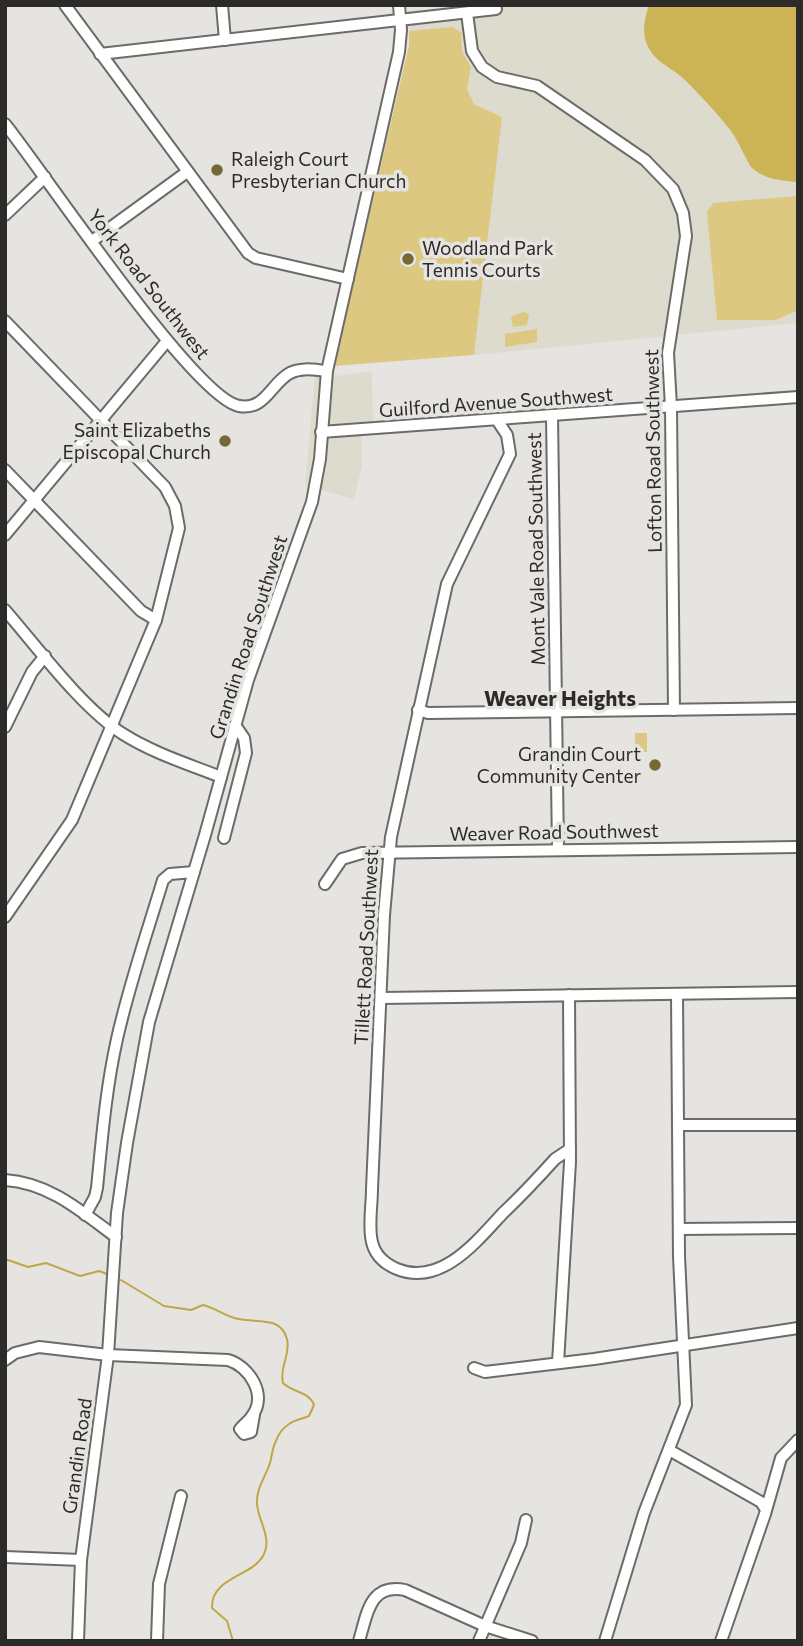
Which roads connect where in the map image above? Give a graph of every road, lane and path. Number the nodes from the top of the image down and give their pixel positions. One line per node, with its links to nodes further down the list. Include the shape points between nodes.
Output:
1 (65, 5): 8 (street)
2 (222, 5): 7 (street)
3 (399, 5): 6 (street, Grandin Road Southwest)
4 (496, 9): 5 (street)
5 (467, 12): 6 (street); 19 (street, Lofton Road Southwest, via 472,51 488,72 537,86 645,160 676,194 686,236 668,345)
6 (400, 20): 7 (street); 14 (street, Grandin Road Southwest, via 399,52)
7 (225, 40): 8 (street)
8 (100, 54): 10 (street)
9 (5, 124): 11 (street, York Road Southwest)
10 (187, 172): 13 (street); 14 (street, via 251,256)
11 (45, 177): 12 (street); 13 (street, York Road Southwest)
12 (5, 215)
13 (92, 241): 16 (street, York Road Southwest)
14 (348, 279): 17 (street, Grandin Road Southwest)
15 (5, 321): 22 (street)
16 (167, 341): 17 (street, York Road Southwest, via 209,387 237,406 257,404 291,372); 22 (street)
17 (327, 371): 23 (street, Grandin Road Southwest)
18 (798, 397): 19 (street, Guilford Avenue Southwest)
19 (671, 407): 20 (street, Guilford Avenue Southwest); 32 (street, Lofton Road Southwest)
20 (552, 415): 21 (street, Guilford Avenue Southwest); 33 (street, Mont Vale Road Southwest)
21 (497, 419): 23 (street, Guilford Avenue Southwest); 31 (street, Tillett Road Southwest, via 507,435 510,454 447,584)
22 (101, 421): 25 (street); 28 (street, via 170,494 175,506 179,528)
23 (321, 432): 34 (street, Grandin Road Southwest, via 312,502)
24 (5, 470): 25 (street)
25 (34, 500): 26 (street); 28 (street, via 141,611)
26 (5, 535)
27 (5, 610): 29 (street)
28 (156, 620): 35 (street)
29 (45, 656): 35 (street); 36 (street)
30 (798, 708): 32 (street)
31 (418, 710): 33 (street); 41 (street, Tillett Road Southwest)
32 (674, 710): 33 (street)
33 (556, 711): 40 (street, Mont Vale Road Southwest)
34 (235, 725): 37 (street, Grandin Road Southwest); 38 (street, via 244,738 246,753)
35 (112, 726): 37 (street, via 138,743); 44 (street, via 72,820)
36 (5, 727)
37 (221, 777): 42 (street, Grandin Road Southwest)
38 (224, 838)
39 (798, 848): 40 (street, Weaver Road Southwest)
40 (558, 850): 41 (street, Weaver Road Southwest)
41 (388, 852): 43 (street, Weaver Road Southwest, via 348,856); 48 (street, Tillett Road Southwest)
42 (194, 872): 53 (street, via 170,874 163,880 116,1042 97,1188); 56 (street, Grandin Road Southwest, via 145,1043)
43 (325, 884)
44 (5, 917)
45 (798, 992): 46 (street)
46 (677, 994): 47 (street); 49 (street)
47 (569, 995): 48 (street); 51 (street)
48 (381, 998): 51 (street, Tillett Road Southwest, via 371,1237 376,1253 388,1264 417,1272 458,1258)
49 (678, 1125): 50 (street); 55 (street)
50 (798, 1125)
51 (570, 1149): 62 (street)
52 (5, 1180): 53 (street, via 52,1193)
53 (85, 1215): 56 (street)
54 (798, 1228): 55 (street)
55 (679, 1229): 59 (street)
56 (116, 1237): 57 (street, Grandin Road Southwest)
57 (113, 1277): 60 (street, Grandin Road)
58 (798, 1328): 59 (street)
59 (683, 1344): 62 (street); 66 (street, via 686,1405)
60 (108, 1355): 61 (street, via 39,1347); 64 (street, via 234,1362 256,1386); 71 (street, Grandin Road)
61 (5, 1360)
62 (558, 1363): 63 (street, via 485,1372)
63 (474, 1368)
64 (254, 1415)
65 (798, 1440): 68 (street, via 781,1458)
66 (669, 1450): 68 (street); 78 (street, via 644,1513)
67 (181, 1496): 74 (street, via 159,1584)
68 (765, 1508): 79 (street)
69 (526, 1520): 72 (street, via 521,1543)
70 (5, 1557): 71 (street)
71 (80, 1560): 73 (street, Grandin Road)
72 (485, 1626): 75 (street, via 405,1590 390,1589 371,1603); 76 (street); 77 (street)
73 (78, 1641)
74 (157, 1641)
75 (359, 1641)
76 (479, 1641)
77 (532, 1641)
78 (605, 1641)
79 (721, 1641)

